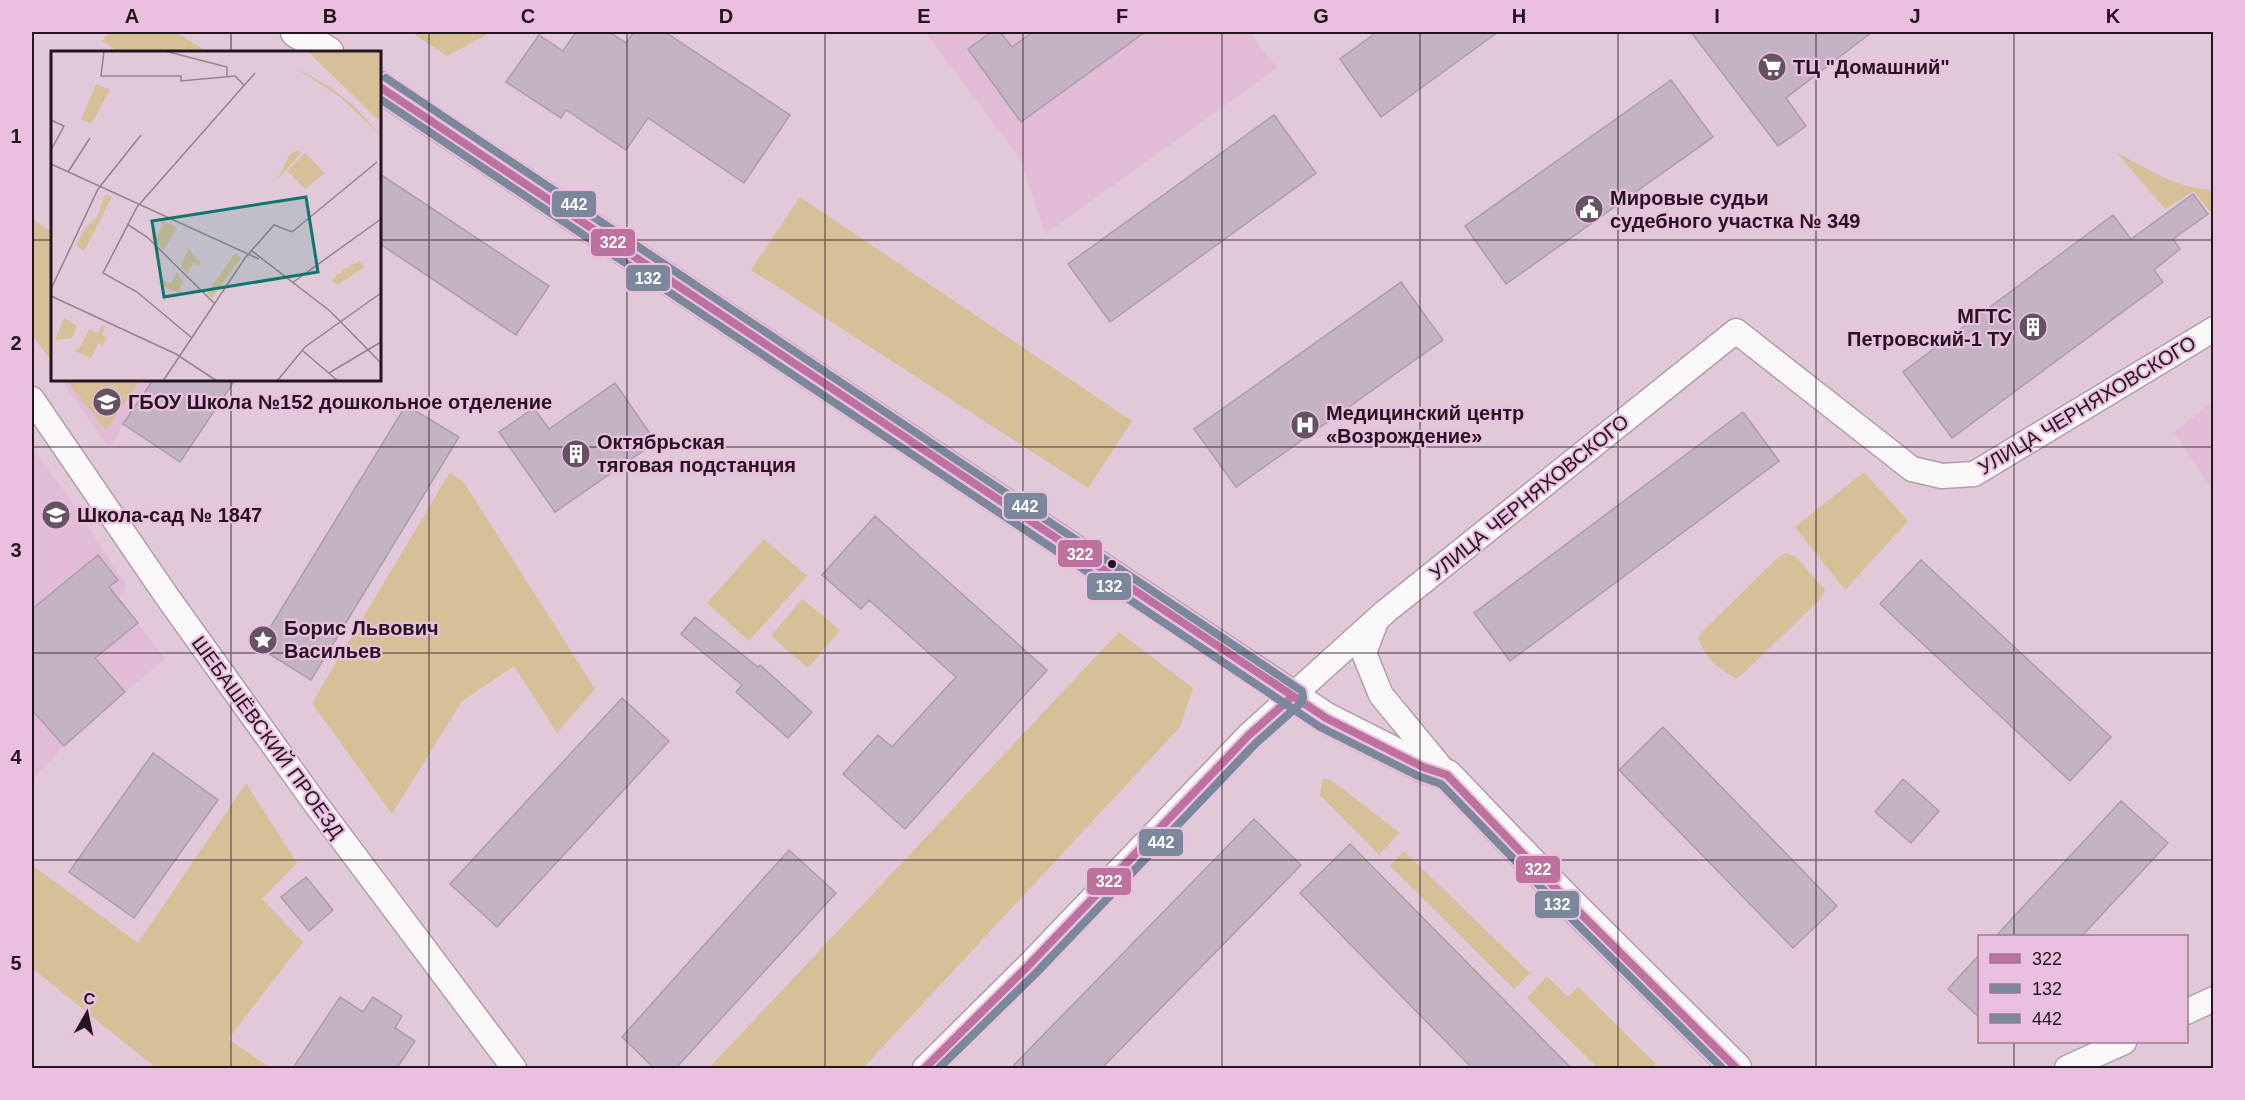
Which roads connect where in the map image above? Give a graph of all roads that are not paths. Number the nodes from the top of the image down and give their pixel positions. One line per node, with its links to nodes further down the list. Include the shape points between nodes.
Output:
1 (296, 32): 2 (street)
2 (326, 51)
3 (381, 88): 7 (street)
4 (2214, 329): 6 (street, УЛИЦА ЧЕРНЯХОВСКОГО, via 1974,474 1942,476 1912,469 1736,331)
5 (32, 399): 12 (street, ШЕБАШЁВСКИЙ ПРОЕЗД, via 315,803)
6 (1376, 621): 7 (street, УЛИЦА ЧЕРНЯХОВСКОГО); 8 (street, via 1364,653 1381,695)
7 (1293, 696): 8 (street, via 1326,718); 13 (street, УЛИЦА ЧЕРНЯХОВСКОГО, via 1249,735)
8 (1447, 775): 14 (street)
9 (2214, 999): 10 (street)
10 (2188, 1012)
11 (2120, 1043): 15 (street)
12 (514, 1068)
13 (926, 1068)
14 (1736, 1068)
15 (2067, 1068)

